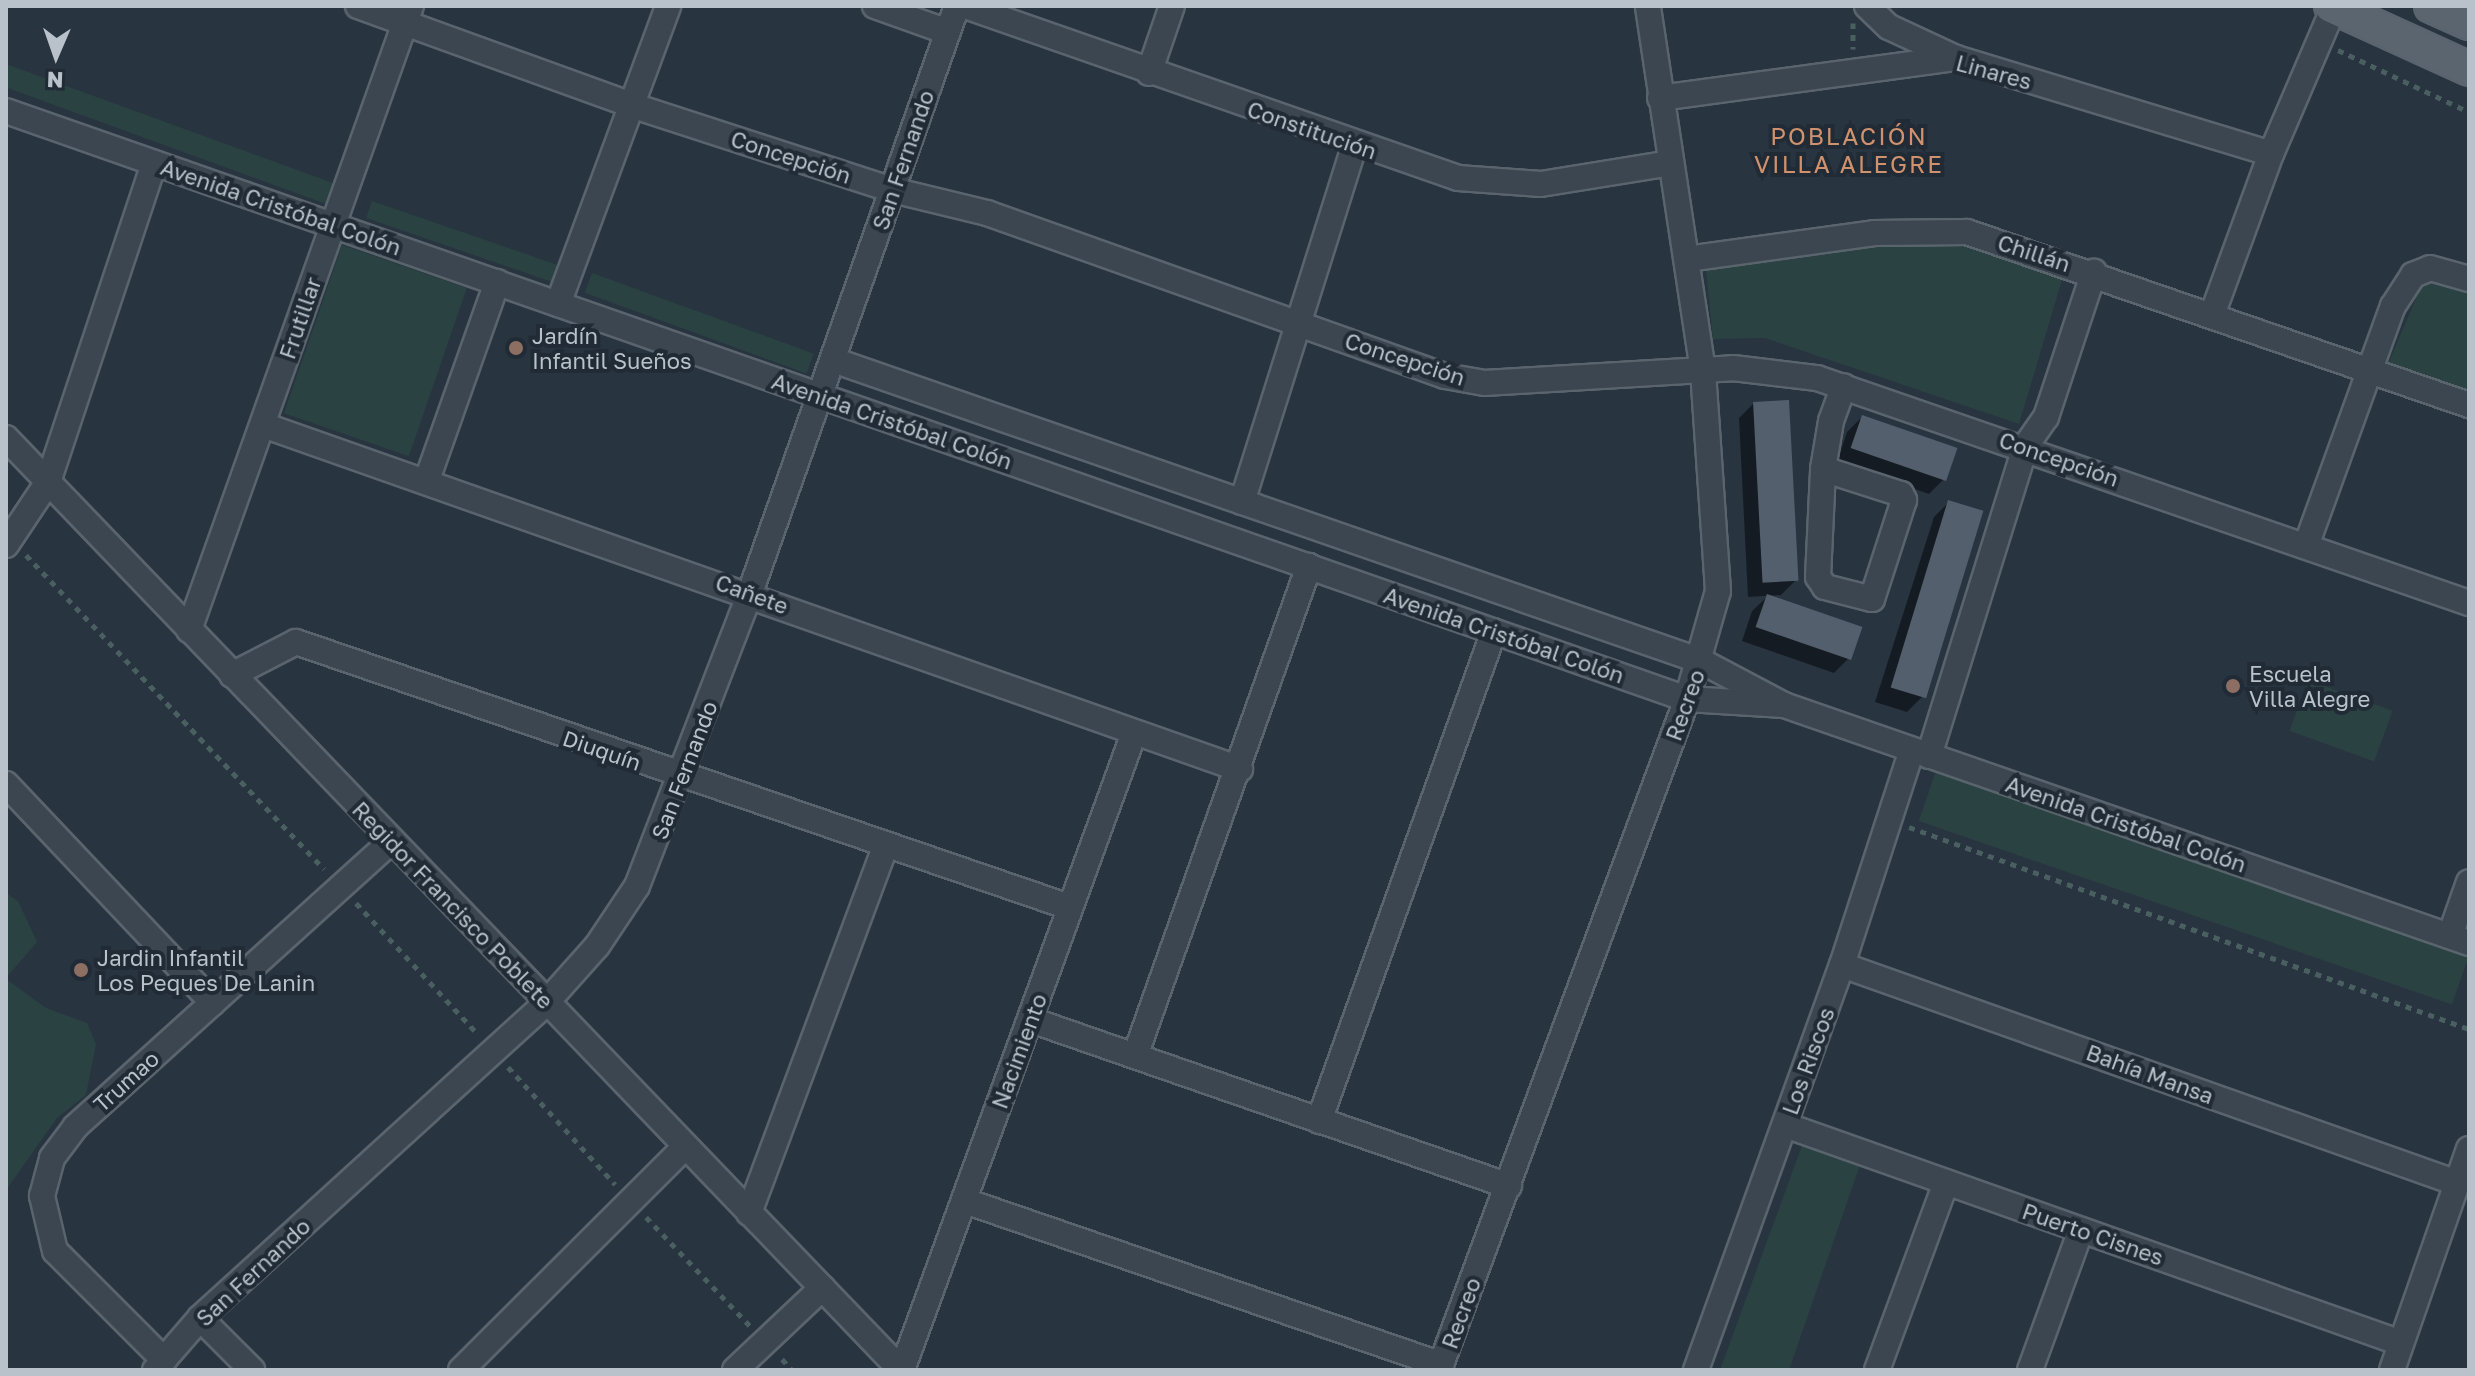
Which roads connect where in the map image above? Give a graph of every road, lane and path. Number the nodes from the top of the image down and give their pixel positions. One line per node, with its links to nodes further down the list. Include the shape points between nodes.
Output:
1 (358, 6): 11 (street, Concepción)
2 (668, 6): 20 (street)
3 (875, 6): 13 (street)
4 (957, 6): 13 (street, San Fernando)
5 (965, 6): 18 (street, Constitución)
6 (1172, 6): 18 (street)
7 (1648, 6): 19 (street, Recreo)
8 (2431, 6): 12 (main road)
9 (2333, 7): 14 (street); 16 (main road)
10 (1860, 8): 15 (street); 17 (path)
11 (408, 14): 20 (street, Concepción); 28 (street, Frutillar)
12 (2469, 23)
13 (948, 32): 27 (street, San Fernando)
14 (2319, 43): 22 (path); 24 (street)
15 (1956, 58): 17 (street, Linares); 24 (street, Linares)
16 (2469, 69)
17 (1853, 72): 19 (street, Linares)
18 (1149, 73): 23 (street, Constitución)
19 (1660, 98): 26 (street, Recreo)
20 (631, 105): 27 (street, Concepción); 33 (street)
21 (6, 111): 25 (street, Avenida Cristóbal Colón)
22 (2469, 112)
23 (1354, 146): 26 (street, Constitución, via 1458,178 1514,185); 35 (street)
24 (2271, 154): 34 (street)
25 (154, 163): 28 (street, Avenida Cristóbal Colón); 47 (street)
26 (1670, 163): 29 (street, Recreo)
27 (892, 190): 35 (street, Concepción, via 987,213); 36 (street, San Fernando)
28 (333, 225): 32 (street, Avenida Cristóbal Colón); 42 (street, Frutillar)
29 (1687, 259): 30 (street, Chillán, via 1923,229 1967,232); 37 (street, Recreo)
30 (2094, 272): 34 (street, Chillán); 44 (street, Los Riscos, via 2046,417)
31 (2469, 279): 38 (street, via 2430,268 2413,275)
32 (497, 282): 33 (street, Avenida Cristóbal Colón); 46 (street)
33 (558, 304): 40 (street, Avenida Cristóbal Colón)
34 (2212, 315): 38 (street, Chillán)
35 (1301, 324): 37 (street, Concepción, via 1445,376 1484,383); 48 (street)
36 (833, 360): 40 (street, San Fernando); 48 (street, Avenida Cristóbal Colón)
37 (1703, 371): 39 (street, Concepción, via 1762,369); 56 (street, Recreo, via 1718,591)
38 (2366, 371): 41 (street, Chillán); 50 (street)
39 (1844, 386): 44 (street, Concepción); 45 (street)
40 (821, 396): 51 (street, Avenida Cristóbal Colón); 52 (street, San Fernando)
41 (2469, 405)
42 (263, 425): 46 (street, Cañete); 54 (street, Frutillar)
43 (6, 438): 47 (street, Regidor Francisco Poblete)
44 (2025, 447): 50 (street, Concepción); 61 (street, Los Riscos)
45 (1823, 469): 45 (street, via 1818,577 1825,587 1872,599 1904,500 1901,494)
46 (427, 480): 52 (street, Cañete)
47 (48, 482): 49 (street); 54 (street, Regidor Francisco Poblete)
48 (1242, 502): 56 (street, Avenida Cristóbal Colón)
49 (9, 542): 69 (path)
50 (2306, 546): 53 (street, Concepción)
51 (1309, 566): 55 (street, Avenida Cristóbal Colón); 62 (street)
52 (750, 593): 60 (street, Cañete); 63 (street, San Fernando)
53 (2469, 603)
54 (189, 630): 57 (street, Regidor Francisco Poblete)
55 (1494, 631): 58 (street, Avenida Cristóbal Colón); 79 (street)
56 (1701, 661): 58 (street, Recreo); 59 (street, Avenida Cristóbal Colón)
57 (232, 675): 63 (street, Diuquín, via 296,642); 66 (street, Regidor Francisco Poblete)
58 (1687, 699): 59 (street, Avenida Cristóbal Colón); 85 (street, Recreo)
59 (1784, 705): 61 (street, Avenida Cristóbal Colón)
60 (1134, 733): 62 (street, Cañete); 70 (street, Nacimiento)
61 (1920, 753): 65 (street, Los Riscos); 71 (street, Avenida Cristóbal Colón)
62 (1240, 769): 78 (street)
63 (682, 778): 67 (street, Diuquín); 74 (street, San Fernando, via 637,886 597,946)
64 (6, 784): 73 (street)
65 (1889, 820): 72 (street, Los Riscos); 76 (path)
66 (391, 841): 69 (street, Trumao); 74 (street, Regidor Francisco Poblete)
67 (885, 848): 70 (street, Diuquín); 88 (street)
68 (2469, 882): 71 (street)
69 (341, 887): 73 (street, Trumao); 77 (path)
70 (1069, 907): 75 (street, Nacimiento)
71 (2459, 940)
72 (1842, 965): 80 (street, Los Riscos); 84 (street, Bahía Mansa)
73 (213, 1003): 94 (street, Trumao, via 62,1141 42,1196 55,1251)
74 (546, 1003): 77 (street, San Fernando); 81 (street, Regidor Francisco Poblete)
75 (1031, 1020): 78 (street); 87 (street, Nacimiento)
76 (2469, 1029)
77 (495, 1052): 86 (path); 91 (street, San Fernando)
78 (1135, 1056): 79 (street)
79 (1319, 1121): 85 (street)
80 (1785, 1125): 83 (street, Puerto Cisnes); 101 (street, Los Riscos)
81 (685, 1147): 86 (street); 88 (street, Regidor Francisco Poblete)
82 (2469, 1149): 84 (street)
83 (1946, 1182): 89 (street, Puerto Cisnes); 102 (street)
84 (2457, 1183): 93 (street)
85 (1509, 1186): 95 (street, Recreo)
86 (631, 1201): 92 (path); 97 (street)
87 (965, 1201): 95 (street); 100 (street, Nacimiento)
88 (749, 1213): 90 (street, Regidor Francisco Poblete)
89 (2081, 1230): 93 (street, Puerto Cisnes); 103 (street)
90 (822, 1288): 92 (street); 100 (street, Regidor Francisco Poblete)
91 (200, 1318): 94 (street, San Fernando); 96 (street)
92 (765, 1342): 98 (street); 99 (path)
93 (2401, 1343): 104 (street)
94 (159, 1365)
95 (1440, 1368)
96 (252, 1370)
97 (461, 1370)
98 (735, 1370)
99 (792, 1370)
100 (902, 1370)
101 (1696, 1370)
102 (1877, 1370)
103 (2030, 1370)
104 (2392, 1370)

